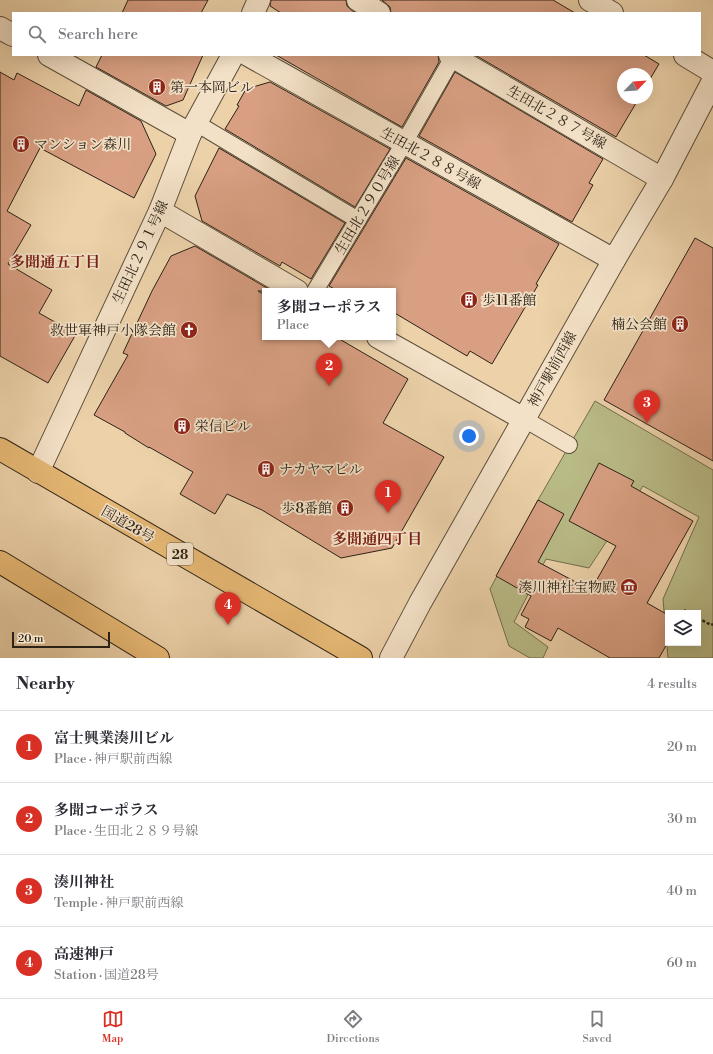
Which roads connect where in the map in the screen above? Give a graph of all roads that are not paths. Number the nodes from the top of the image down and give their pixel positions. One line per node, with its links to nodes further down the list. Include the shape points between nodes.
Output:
1 (259, 0): 4 (street)
2 (358, 0): 5 (street)
3 (590, 0): 6 (street)
4 (253, 12)
5 (378, 12)
6 (610, 12)
7 (0, 28): 8 (street)
8 (12, 34)
9 (51, 56): 16 (street)
10 (232, 56): 16 (street, 生田北２９１号線)
11 (250, 56): 17 (street, 生田北２８８号線)
12 (452, 56): 17 (lane, 生田北２９０号線); 18 (street, 生田北２８７号線)
13 (687, 56): 14 (street)
14 (713, 72)
15 (713, 81): 18 (street, 神戸駅前西線)
16 (193, 129): 19 (street, 生田北２９１号線); 20 (lane)
17 (404, 142): 20 (lane, 生田北２９０号線); 21 (street, 生田北２８８号線)
18 (662, 179): 21 (street, 神戸駅前西線)
19 (160, 210): 22 (street); 28 (street, 生田北２９１号線)
20 (358, 220): 23 (lane, 生田北２９０号線)
21 (614, 260): 25 (street, 神戸駅前西線)
22 (292, 288)
23 (317, 288)
24 (383, 340): 25 (street)
25 (524, 419): 26 (lane); 32 (street, 神戸駅前西線)
26 (569, 445)
27 (0, 449): 28 (highway, 国道28号 / 28)
28 (38, 472): 31 (highway, 国道28号 / 28)
29 (0, 562): 30 (highway)
30 (158, 658)
31 (361, 658)
32 (391, 658)

